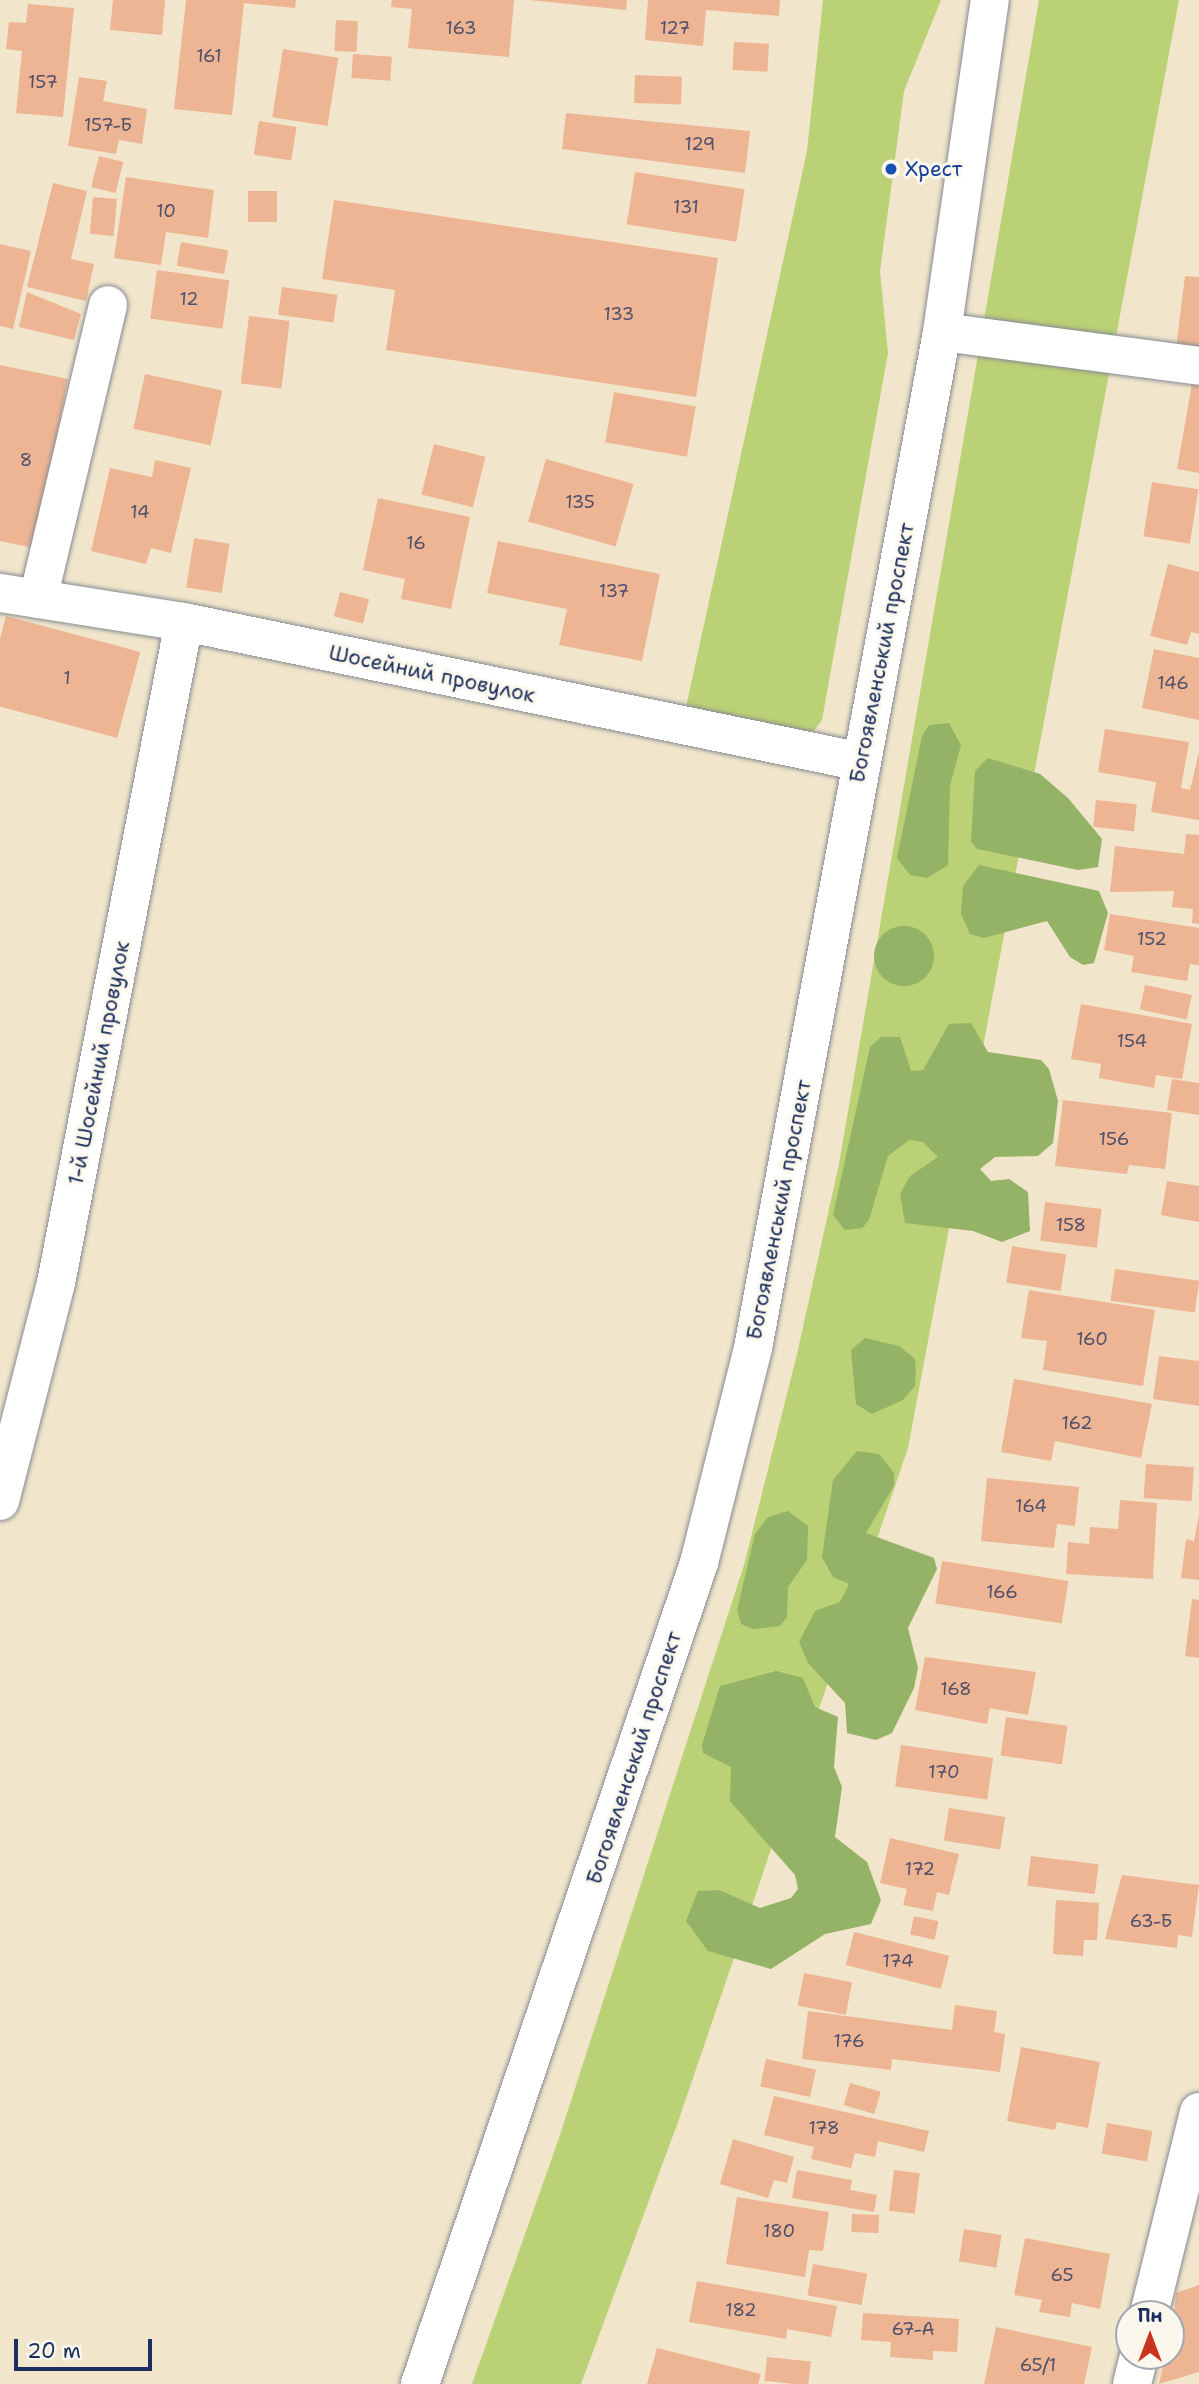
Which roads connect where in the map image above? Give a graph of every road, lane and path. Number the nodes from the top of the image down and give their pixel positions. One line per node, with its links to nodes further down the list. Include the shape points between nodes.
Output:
1 (990, 0): 3 (main road, Богоявленський проспект)
2 (108, 304): 6 (main road)
3 (942, 332): 4 (main road); 8 (main road, Богоявленський проспект)
4 (1199, 366)
5 (0, 593): 6 (main road, Шосейний провулок)
6 (38, 600): 7 (main road, Шосейний провулок)
7 (184, 622): 8 (main road, Шосейний провулок); 9 (main road, 1-й Шосейний провулок, via 56,1283)
8 (862, 762): 12 (main road, Богоявленський проспект, via 753,1348 699,1563)
9 (0, 1501)
10 (1199, 2112): 11 (main road)
11 (1152, 2300)
12 (420, 2384)

